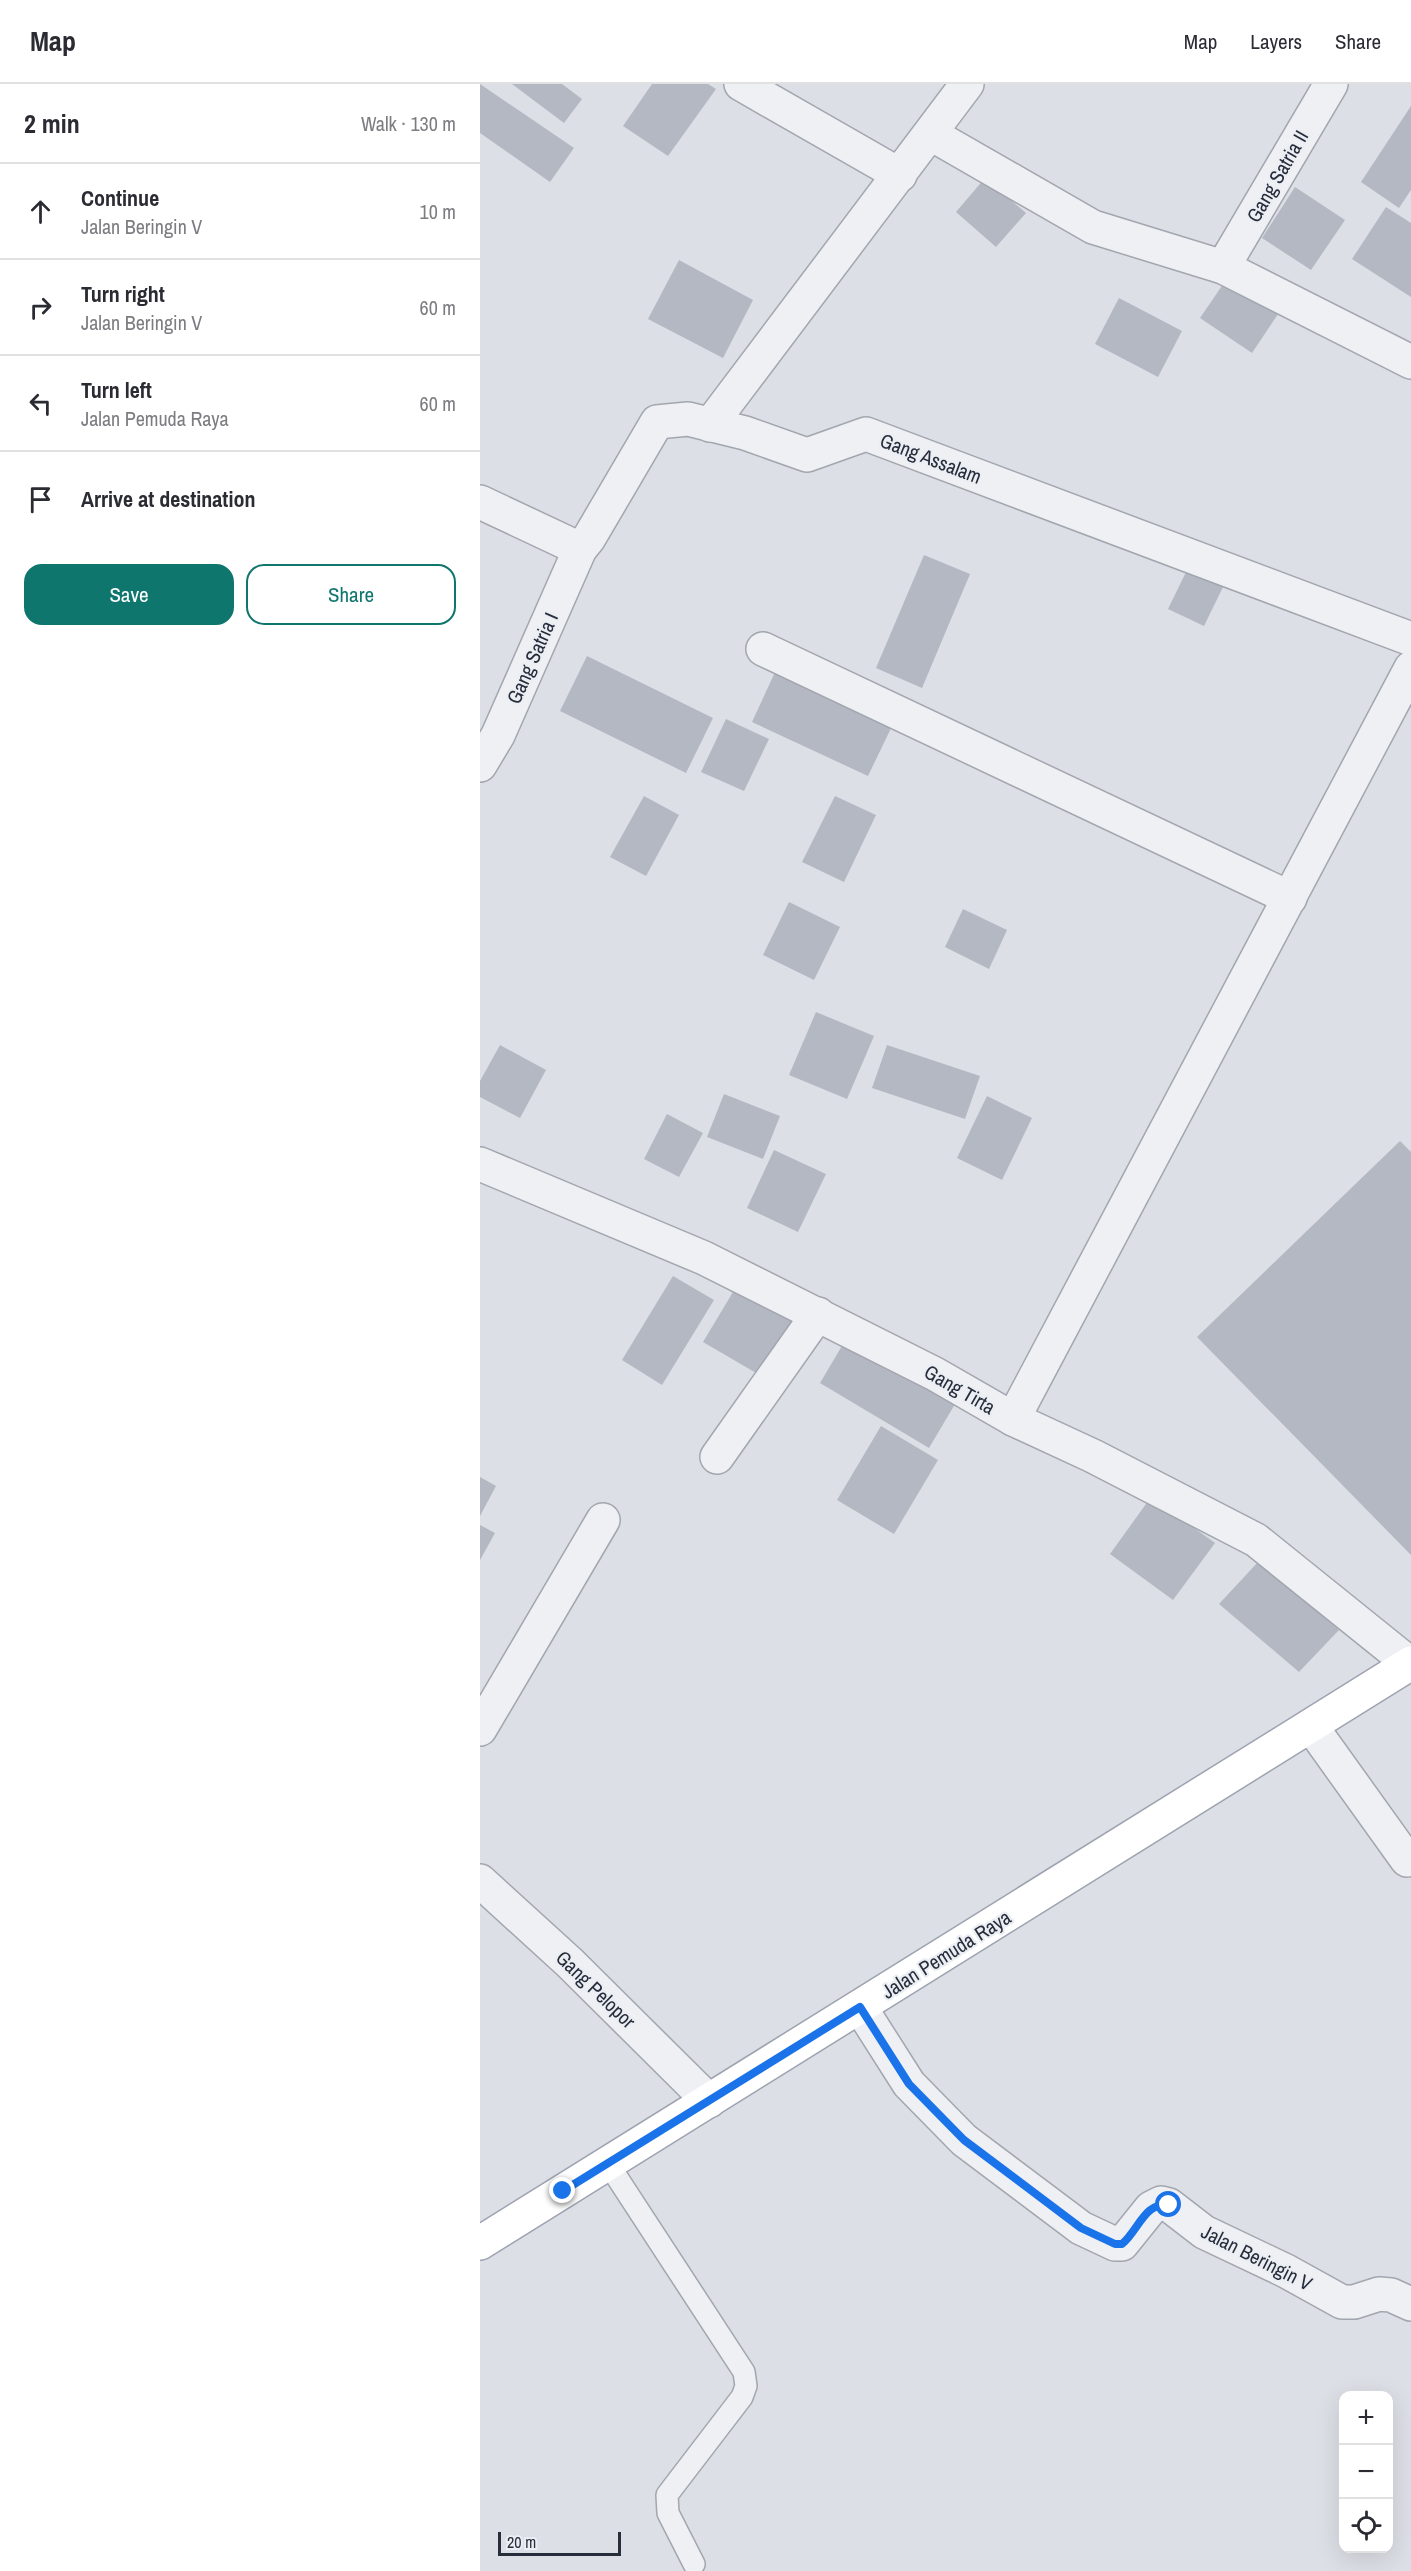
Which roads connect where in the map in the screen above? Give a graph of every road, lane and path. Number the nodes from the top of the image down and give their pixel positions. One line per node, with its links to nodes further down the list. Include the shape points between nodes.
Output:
1 (741, 84): 5 (street)
2 (967, 84): 4 (street)
3 (1330, 84): 6 (street, Gang Satria II)
4 (931, 134): 5 (street); 6 (street, via 1093,227)
5 (900, 175): 8 (street)
6 (1223, 267): 7 (street)
7 (1411, 362)
8 (710, 425): 10 (street, Gang Assalam, via 688,419 657,422); 11 (street, Gang Assalam, via 807,455 866,434)
9 (480, 502): 10 (street)
10 (580, 549): 14 (street, Gang Satria I, via 498,735)
11 (1411, 639)
12 (763, 649): 15 (street)
13 (1411, 668): 15 (street)
14 (480, 765)
15 (1290, 898): 18 (street)
16 (480, 1164): 17 (street, Gang Tirta, via 704,1258)
17 (818, 1314): 18 (street, Gang Tirta); 19 (street)
18 (1013, 1419): 21 (street, Gang Tirta, via 1256,1540)
19 (717, 1457)
20 (603, 1520): 23 (street)
21 (1411, 1664): 22 (main road, Jalan Pemuda Raya)
22 (1311, 1725): 24 (street, via 1407,1860); 26 (main road, Jalan Pemuda Raya)
23 (480, 1730)
24 (1411, 1859)
25 (480, 1881): 27 (street, Gang Pelopor)
26 (860, 2007): 27 (main road, Jalan Pemuda Raya); 30 (street, Jalan Beringin V, via 909,2084 964,2140 1081,2228 1122,2244 1151,2208 1169,2205 1204,2232 1342,2302 1379,2294)
27 (709, 2101): 28 (main road, Jalan Pemuda Raya)
28 (607, 2162): 29 (main road, Jalan Pemuda Raya); 31 (lane, via 744,2372 746,2386 742,2397 667,2495 669,2513)
29 (480, 2243)
30 (1411, 2304)
31 (694, 2564)

